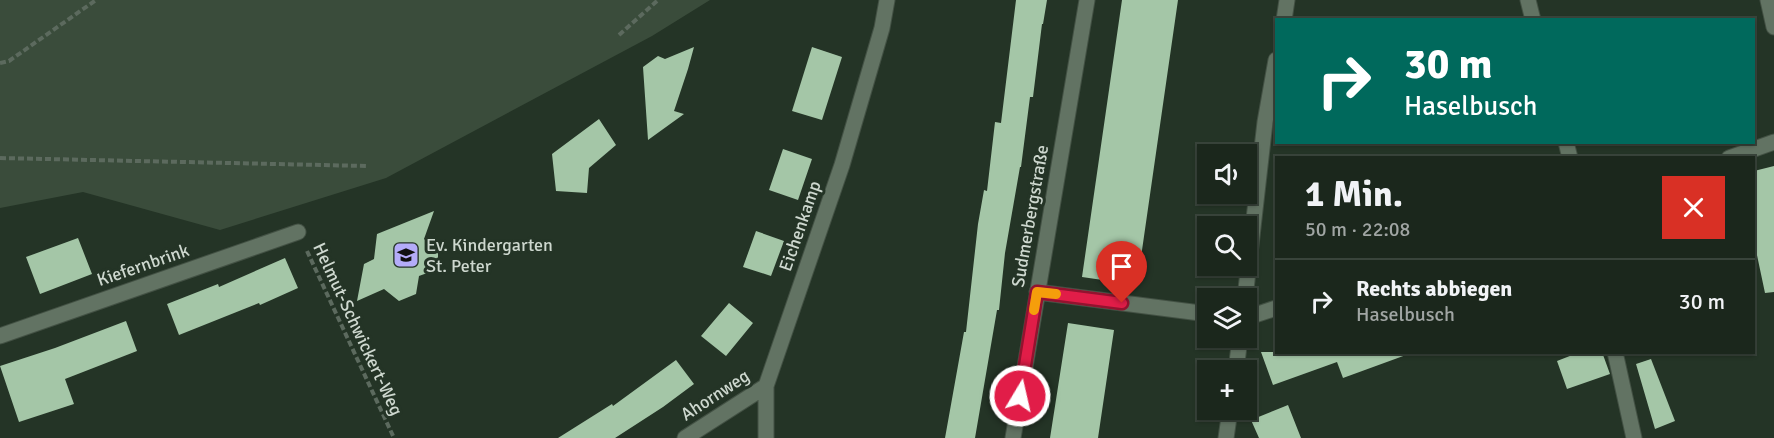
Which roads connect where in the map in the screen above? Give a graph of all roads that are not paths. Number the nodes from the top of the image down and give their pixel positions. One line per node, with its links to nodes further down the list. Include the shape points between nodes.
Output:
1 (887, 0): 20 (street, Eichenkamp, via 842,165)
2 (1087, 0): 14 (street, Sudmerbergstraße)
3 (1287, 0): 6 (street)
4 (1528, 0): 7 (street)
5 (1768, 0): 8 (street)
6 (1284, 18)
7 (1532, 18)
8 (1774, 27)
9 (1275, 66): 13 (street)
10 (1774, 142): 11 (street)
11 (1735, 156)
12 (298, 231): 18 (street, Kiefernbrink)
13 (1246, 288)
14 (1037, 292): 16 (street); 24 (street, Sudmerbergstraße)
15 (1275, 308): 17 (street)
16 (1197, 313)
17 (1257, 314)
18 (0, 336)
19 (1615, 354): 26 (street)
20 (766, 386): 22 (street, Ahornweg); 23 (street, Eichenkamp)
21 (1229, 420): 25 (street)
22 (685, 438)
23 (766, 438)
24 (1013, 438)
25 (1226, 438)
26 (1634, 438)

